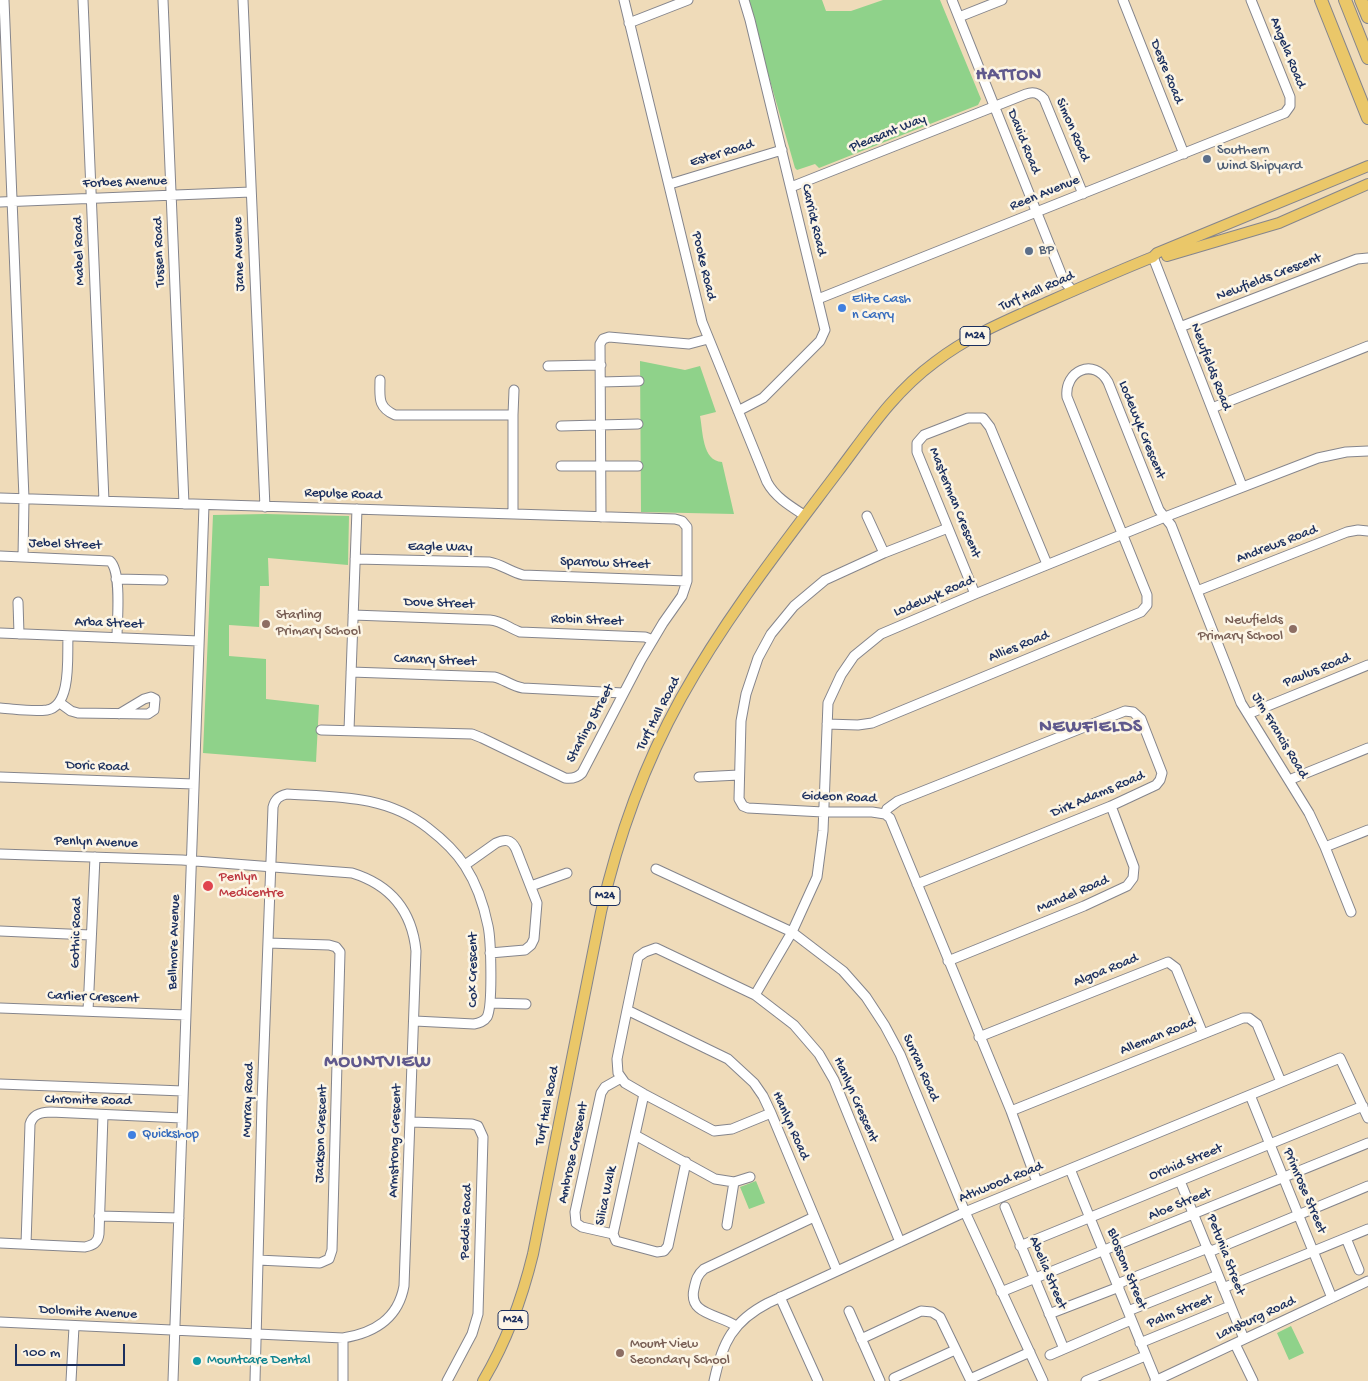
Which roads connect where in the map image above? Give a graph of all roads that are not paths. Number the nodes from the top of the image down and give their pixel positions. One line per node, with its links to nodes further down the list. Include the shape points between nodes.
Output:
1 (4, 0): 32 (street)
2 (83, 0): 31 (street, Mabel Road)
3 (163, 0): 30 (street, Tussen Road)
4 (243, 0): 28 (street, Jane Avenue)
5 (624, 0): 17 (street, Pooke Road)
6 (688, 0): 17 (street)
7 (744, 0): 22 (street, Carrick Road)
8 (952, 0): 15 (street, David Road)
9 (1002, 0): 15 (street)
10 (1122, 0): 23 (street, Desre Road)
11 (1251, 0): 20 (street, Angela Road, via 1290,97 1289,108)
12 (1320, 0): 21 (highway)
13 (1345, 0): 18 (highway)
14 (1361, 0): 16 (highway)
15 (959, 17): 19 (street, David Road)
16 (1368, 17)
17 (629, 24): 25 (street, Pooke Road)
18 (1368, 58)
19 (994, 106): 27 (street, Pleasant Way); 29 (street, Simon Road, via 1030,92 1042,96); 34 (street, David Road)
20 (1282, 115): 23 (street, Reen Avenue)
21 (1368, 118)
22 (782, 150): 25 (street, Ester Road); 27 (street, Carrick Road)
23 (1184, 154): 29 (street, Reen Avenue)
24 (1368, 166): 35 (main road, Turf Hall Road / M24)
25 (670, 184): 40 (street, Pooke Road)
26 (1368, 184): 35 (main road, Turf Hall Road / M24, via 1279,223 1162,258)
27 (791, 188): 38 (street, Carrick Road)
28 (251, 192): 30 (street, Forbes Avenue); 64 (street, Jane Avenue)
29 (1083, 194): 34 (street, Reen Avenue)
30 (172, 195): 31 (street, Forbes Avenue); 62 (street, Tussen Road)
31 (91, 197): 32 (street, Forbes Avenue); 61 (street, Mabel Road)
32 (12, 201): 33 (street, Forbes Avenue); 60 (street)
33 (0, 202)
34 (1036, 212): 37 (street, David Road, via 1064,281); 38 (street, Reen Avenue)
35 (1153, 257): 37 (main road, Turf Hall Road / M24); 39 (street, Newfields Road)
36 (1368, 258): 39 (street, Newfields Crescent, via 1356,259)
37 (1073, 291): 67 (main road, Turf Hall Road / M24, via 969,339 926,369 886,406)
38 (818, 299): 49 (street, Carrick Road, via 824,326 822,338 763,398)
39 (1180, 328): 48 (street, Newfields Road)
40 (708, 339): 42 (street, via 689,344 606,338 600,344); 49 (street, Pooke Road)
41 (1368, 346): 48 (street)
42 (600, 365): 43 (street); 46 (street)
43 (548, 366)
44 (380, 380): 50 (street, via 382,406 395,415)
45 (639, 381): 46 (street)
46 (600, 382): 51 (street)
47 (514, 390): 50 (street)
48 (1212, 408): 58 (street, Newfields Road)
49 (738, 410): 67 (street, Pooke Road, via 769,486 781,500)
50 (513, 415): 66 (street)
51 (600, 424): 52 (street); 53 (street); 57 (street)
52 (638, 424)
53 (561, 426)
54 (1368, 451): 58 (street, Lodewyk Road, via 1333,454)
55 (561, 466): 57 (street)
56 (638, 466): 57 (street)
57 (601, 467): 69 (street)
58 (1242, 486): 70 (street, Lodewyk Road)
59 (0, 498): 60 (street, Repulse Road)
60 (24, 498): 61 (street, Repulse Road); 77 (street)
61 (104, 501): 62 (street, Repulse Road)
62 (184, 504): 63 (street, Repulse Road)
63 (204, 505): 64 (street, Repulse Road); 93 (street, Bellmore Avenue)
64 (264, 507): 65 (street, Repulse Road)
65 (357, 509): 66 (street, Repulse Road); 78 (street)
66 (513, 514): 69 (street, Repulse Road)
67 (804, 515): 221 (main road, Turf Hall Road / M24, via 701,664 665,729 627,819 608,880 524,1286 509,1331)
68 (867, 516): 75 (street)
69 (600, 517): 71 (street, Repulse Road, via 675,519)
70 (1165, 517): 74 (street, Lodewyk Road); 74 (street, Lodewyk Crescent, via 1159,510 1105,377 1095,369 1081,370 1067,385 1067,397); 84 (street, Jim Francis Road)
71 (684, 523): 83 (street, Starling Street, via 688,529)
72 (948, 528): 75 (street, Gideon Road); 79 (street, Masterman Crescent, via 917,443 924,436 968,418 983,418 990,427); 85 (street, Masterman Crescent)
73 (1368, 531): 84 (street, Andrews Road, via 1347,532)
74 (1123, 534): 79 (street, Lodewyk Road); 102 (street, Allies Road, via 1147,595 1147,605 1141,612 872,723)
75 (884, 553): 106 (street, Gideon Road, via 825,580 794,606 771,634 758,658 746,694 741,721)
76 (0, 556): 77 (street, Jebel Street)
77 (23, 557): 81 (street, Jebel Street, via 107,560 113,565)
78 (354, 559): 80 (street, Eagle Way, via 489,562); 87 (street)
79 (1048, 564): 85 (street, Lodewyk Road)
80 (523, 575): 83 (street, Sparrow Street)
81 (116, 579): 82 (street); 92 (street)
82 (164, 580)
83 (686, 581): 94 (street, Starling Street, via 682,596)
84 (1197, 591): 101 (street, Jim Francis Road)
85 (976, 594): 102 (street, Lodewyk Road, via 881,634 854,656 828,703)
86 (18, 602): 90 (street)
87 (353, 615): 88 (street, Dove Street, via 490,620 503,622); 96 (street)
88 (520, 632): 94 (street, Robin Street, via 645,637)
89 (0, 633): 90 (street, Arba Street)
90 (19, 634): 91 (street, Arba Street)
91 (68, 637): 92 (street, Arba Street); 98 (street, via 65,689)
92 (117, 638): 93 (street, Arba Street)
93 (199, 640): 110 (street, Bellmore Avenue)
94 (653, 640): 97 (street, Starling Street)
95 (1368, 665): 101 (street, Paulus Road)
96 (351, 672): 97 (street, Canary Street, via 494,677 516,687); 104 (street)
97 (623, 693): 104 (street, Starling Street, via 582,772 571,778 472,734)
98 (60, 703): 99 (street, via 44,710); 100 (street, via 74,712)
99 (0, 708)
100 (119, 714)
101 (1248, 714): 109 (street, Jim Francis Road)
102 (827, 724): 112 (street, Lodewyk Road)
103 (321, 730): 104 (street, Starling Street)
104 (349, 730)
105 (1368, 748): 109 (street)
106 (739, 775): 108 (street); 112 (street, Gideon Road, via 743,806)
107 (0, 777): 110 (street, Doric Road)
108 (699, 777)
109 (1289, 780): 115 (street, Jim Francis Road)
110 (194, 784): 118 (street, Bellmore Avenue)
111 (1111, 806): 113 (street, Dirk Adams Road, via 1154,787 1162,773 1141,719 1133,712 1124,711 898,801); 123 (street, Dirk Adams Road); 131 (street, Mandel Road, via 1134,867 1133,878 1127,886)
112 (823, 812): 113 (street, Gideon Road); 127 (street, Lodewyk Road, via 817,877)
113 (885, 814): 123 (street, Gideon Road, via 893,824)
114 (1368, 830): 115 (street)
115 (1326, 847): 125 (street, Jim Francis Road)
116 (0, 854): 117 (street, Penlyn Avenue)
117 (94, 857): 118 (street, Penlyn Avenue); 128 (street, Gothic Road)
118 (191, 860): 120 (street, Armstrong Crescent); 138 (street, Bellmore Avenue)
119 (465, 865): 120 (street, Cox Crescent, via 427,827 390,806 358,798 287,794 276,799 273,807); 124 (street, via 496,843 508,840 516,849); 130 (street, Cox Crescent, via 484,912)
120 (270, 867): 129 (street, Murray Road); 139 (street, Armstrong Crescent, via 352,873 372,880 393,896 408,919 415,942)
121 (656, 869): 127 (street, Surran Road)
122 (567, 873): 124 (street)
123 (917, 884): 131 (street, Gideon Road)
124 (531, 886): 130 (street, via 537,908 531,945 523,950)
125 (1351, 912)
126 (0, 932): 128 (street)
127 (792, 932): 132 (street, Lodewyk Road); 167 (street, Surran Road, via 843,971 885,1026 900,1054)
128 (90, 935): 137 (street, Gothic Road)
129 (268, 943): 185 (street, Murray Road); 185 (street, Jackson Crescent, via 329,945 340,952 333,1241 331,1254 320,1263)
130 (490, 953): 133 (street, Cox Crescent)
131 (948, 961): 141 (street, Gideon Road)
132 (755, 995): 136 (street, Hanlyn Crescent, via 656,948 638,957); 178 (street, Hanlyn Crescent, via 794,1025 819,1054 834,1080)
133 (490, 1003): 134 (street); 139 (street, Cox Crescent, via 487,1016 474,1024)
134 (526, 1004)
135 (0, 1008): 137 (street, Carlier Crescent)
136 (627, 1010): 142 (street, via 617,1059); 150 (street, Hanlyn Road, via 728,1059 754,1083)
137 (88, 1011): 138 (street, Carlier Crescent)
138 (186, 1015): 145 (street, Bellmore Avenue)
139 (415, 1022): 154 (street, Armstrong Crescent)
140 (1203, 1034): 141 (street, Algoa Road, via 1176,968 1168,962); 143 (street, Alleman Road, via 1243,1018 1254,1021); 149 (street, Alleman Road)
141 (979, 1037): 149 (street, Gideon Road)
142 (620, 1078): 146 (street); 176 (street, Ambrose Crescent, via 601,1093 576,1212 576,1223 582,1228)
143 (1281, 1082): 147 (street, Athwood Road); 148 (street, Athwood Road, via 1340,1058)
144 (0, 1084): 145 (street)
145 (183, 1091): 152 (street, Bellmore Avenue)
146 (644, 1094): 150 (street, via 714,1131 732,1129); 155 (street, Silica Walk)
147 (1250, 1095): 157 (street, Primrose Street); 159 (street, Athwood Road)
148 (1363, 1106): 153 (street); 157 (street, Orchid Street)
149 (1011, 1111): 164 (street, Gideon Road)
150 (771, 1113): 171 (street, Hanlyn Road)
151 (103, 1115): 152 (street, Chromite Road); 170 (street); 180 (street, Chromite Road, via 44,1112 31,1120)
152 (182, 1118): 173 (street, Bellmore Avenue)
153 (1368, 1118)
154 (411, 1122): 205 (street, Armstrong Crescent, via 403,1294 384,1324 363,1334); 220 (street, Peddie Road, via 472,1124 480,1129 483,1137 478,1314 472,1334)
155 (634, 1135): 158 (street); 176 (street, Silica Walk)
156 (1368, 1143): 161 (street, Aloe Street)
157 (1270, 1144): 161 (street, Primrose Street); 162 (street, Orchid Street)
158 (686, 1162): 163 (street, via 715,1179); 176 (street, Silica Walk, via 668,1246 664,1251 616,1241)
159 (1070, 1169): 164 (street, Athwood Road); 172 (street, Blossom Street)
160 (750, 1177): 163 (street)
161 (1284, 1178): 168 (street, Aloe Street); 169 (street, Primrose Street)
162 (1180, 1181): 168 (street, Petunia Street); 172 (street, Orchid Street)
163 (734, 1182): 174 (street)
164 (1037, 1182): 167 (street, Athwood Road)
165 (1368, 1186): 169 (street)
166 (1005, 1208): 181 (street, Abelia Street)
167 (965, 1212): 178 (street, Athwood Road); 193 (street, Surran Road)
168 (1194, 1214): 182 (street, Aloe Street); 183 (street, Petunia Street)
169 (1299, 1214): 183 (street); 184 (street, Primrose Street)
170 (99, 1216): 173 (street); 180 (street, via 98,1238 90,1246)
171 (814, 1217): 187 (street, Hanlyn Road); 201 (street, via 697,1275 692,1296 698,1309)
172 (1090, 1217): 181 (street, Orchid Street); 182 (street, Blossom Street)
173 (179, 1218): 203 (street, Bellmore Avenue)
174 (726, 1225)
175 (1368, 1229): 177 (street)
176 (612, 1234)
177 (1346, 1238): 184 (street); 186 (street)
178 (900, 1242): 187 (street, Athwood Road)
179 (0, 1243): 180 (street)
180 (26, 1244)
181 (1020, 1246): 189 (street, Abelia Street)
182 (1104, 1250): 189 (street, Aloe Street); 191 (street, Blossom Street)
183 (1208, 1250): 188 (street, Petunia Street); 191 (street)
184 (1314, 1250): 192 (street); 195 (street, Primrose Street)
185 (258, 1260): 204 (street, Murray Road)
186 (1359, 1270)
187 (837, 1271): 194 (street, Athwood Road)
188 (1218, 1275): 192 (street, Petunia Street); 199 (street)
189 (1034, 1279): 193 (street, Aloe Street); 198 (street, Abelia Street)
190 (1368, 1281): 195 (street, Lansburg Road)
191 (1118, 1286): 198 (street); 199 (street, Blossom Street)
192 (1223, 1288): 196 (street, Petunia Street)
193 (1002, 1292): 211 (street, Surran Road)
194 (780, 1297): 201 (street, Athwood Road, via 748,1314); 223 (street)
195 (1332, 1298): 207 (street, Lansburg Road)
196 (1230, 1306): 207 (street, Petunia Street); 208 (street, Palm Street)
197 (850, 1311): 206 (street)
198 (1049, 1314): 209 (street, Abelia Street)
199 (1130, 1316): 208 (street, Blossom Street); 209 (street)
200 (0, 1322): 202 (street, Dolomite Avenue)
201 (736, 1326): 222 (street, Athwood Road, via 725,1342)
202 (74, 1327): 203 (street, Dolomite Avenue); 216 (street)
203 (175, 1331): 204 (street, Armstrong Crescent); 217 (street, Bellmore Avenue)
204 (258, 1334): 205 (street, Armstrong Crescent); 218 (street, Murray Road)
205 (343, 1338): 219 (street)
206 (861, 1339): 210 (street, via 926,1311 940,1317); 224 (street)
207 (1240, 1341): 227 (street, Lansburg Road); 228 (street, Petunia Street)
208 (1140, 1343): 213 (street, Blossom Street)
209 (1064, 1349): 212 (street)
210 (955, 1350): 214 (street); 215 (street)
211 (1030, 1352): 215 (street); 225 (street, Surran Road)
212 (1050, 1355)
213 (1145, 1356): 226 (street); 227 (street, Blossom Street)
214 (894, 1378)
215 (971, 1380)
216 (71, 1381)
217 (173, 1381)
218 (255, 1381)
219 (343, 1381)
220 (447, 1381)
221 (483, 1381)
222 (714, 1381)
223 (818, 1381)
224 (880, 1381)
225 (1043, 1381)
226 (1086, 1381)
227 (1155, 1381)
228 (1253, 1381)

